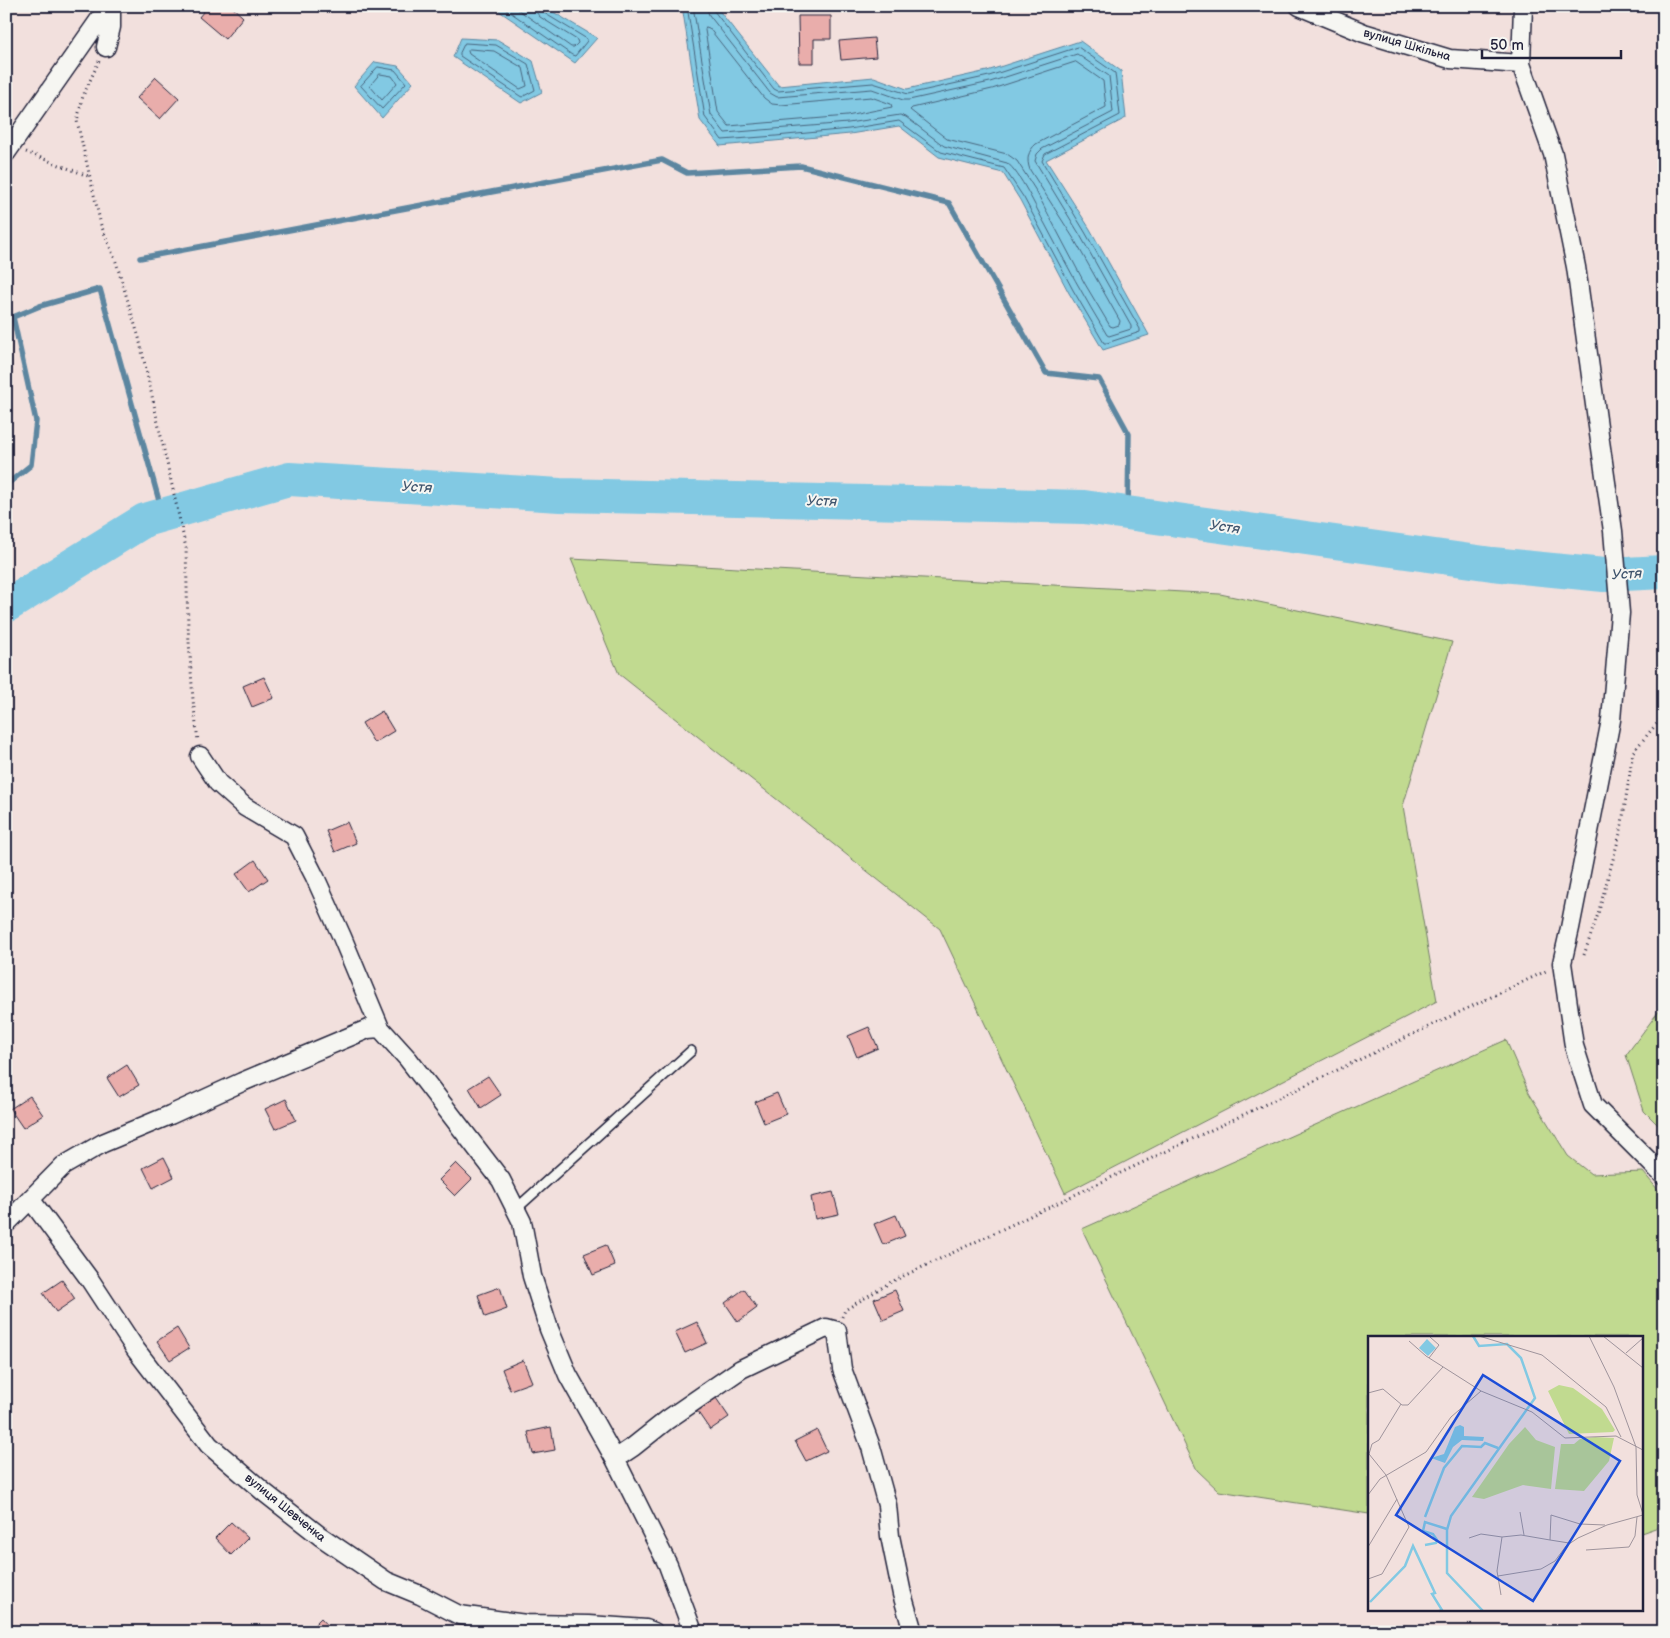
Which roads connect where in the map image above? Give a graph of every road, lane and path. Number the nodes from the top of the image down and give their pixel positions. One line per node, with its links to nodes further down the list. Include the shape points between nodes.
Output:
1 (110, 6): 4 (street, via 111,27); 6 (street)
2 (1299, 6): 5 (street, вулиця Шкільна, via 1364,33 1450,59)
3 (1523, 6): 5 (street)
4 (106, 47): 7 (path, via 83,96 77,121)
5 (1522, 64): 10 (street, via 1553,154 1576,267 1613,531 1620,613 1611,720)
6 (9, 150): 7 (path)
7 (89, 176): 9 (path, via 101,225 139,338 186,548 192,700)
8 (1664, 715): 10 (path, via 1633,752 1622,830 1582,960)
9 (200, 756): 11 (street, via 218,784 245,807 294,836 342,937)
10 (1562, 963): 13 (street, via 1574,1046 1594,1106); 17 (path, via 892,1282 845,1310)
11 (380, 1028): 14 (street, via 368,1029 103,1143 63,1166); 15 (street, via 496,1172)
12 (691, 1051): 15 (lane)
13 (1664, 1176)
14 (31, 1200): 16 (street); 19 (street, вулиця Шевченка, via 136,1350 209,1445 320,1536 386,1581 459,1615 526,1624 589,1625)
15 (516, 1210): 18 (street, via 522,1222 532,1276 549,1329 568,1375)
16 (6, 1224)
17 (836, 1331): 18 (street, via 826,1328 741,1368); 21 (street, via 842,1369 871,1446 887,1505 890,1536)
18 (615, 1459): 20 (street, via 668,1566)
19 (654, 1632)
20 (693, 1632)
21 (913, 1632)

